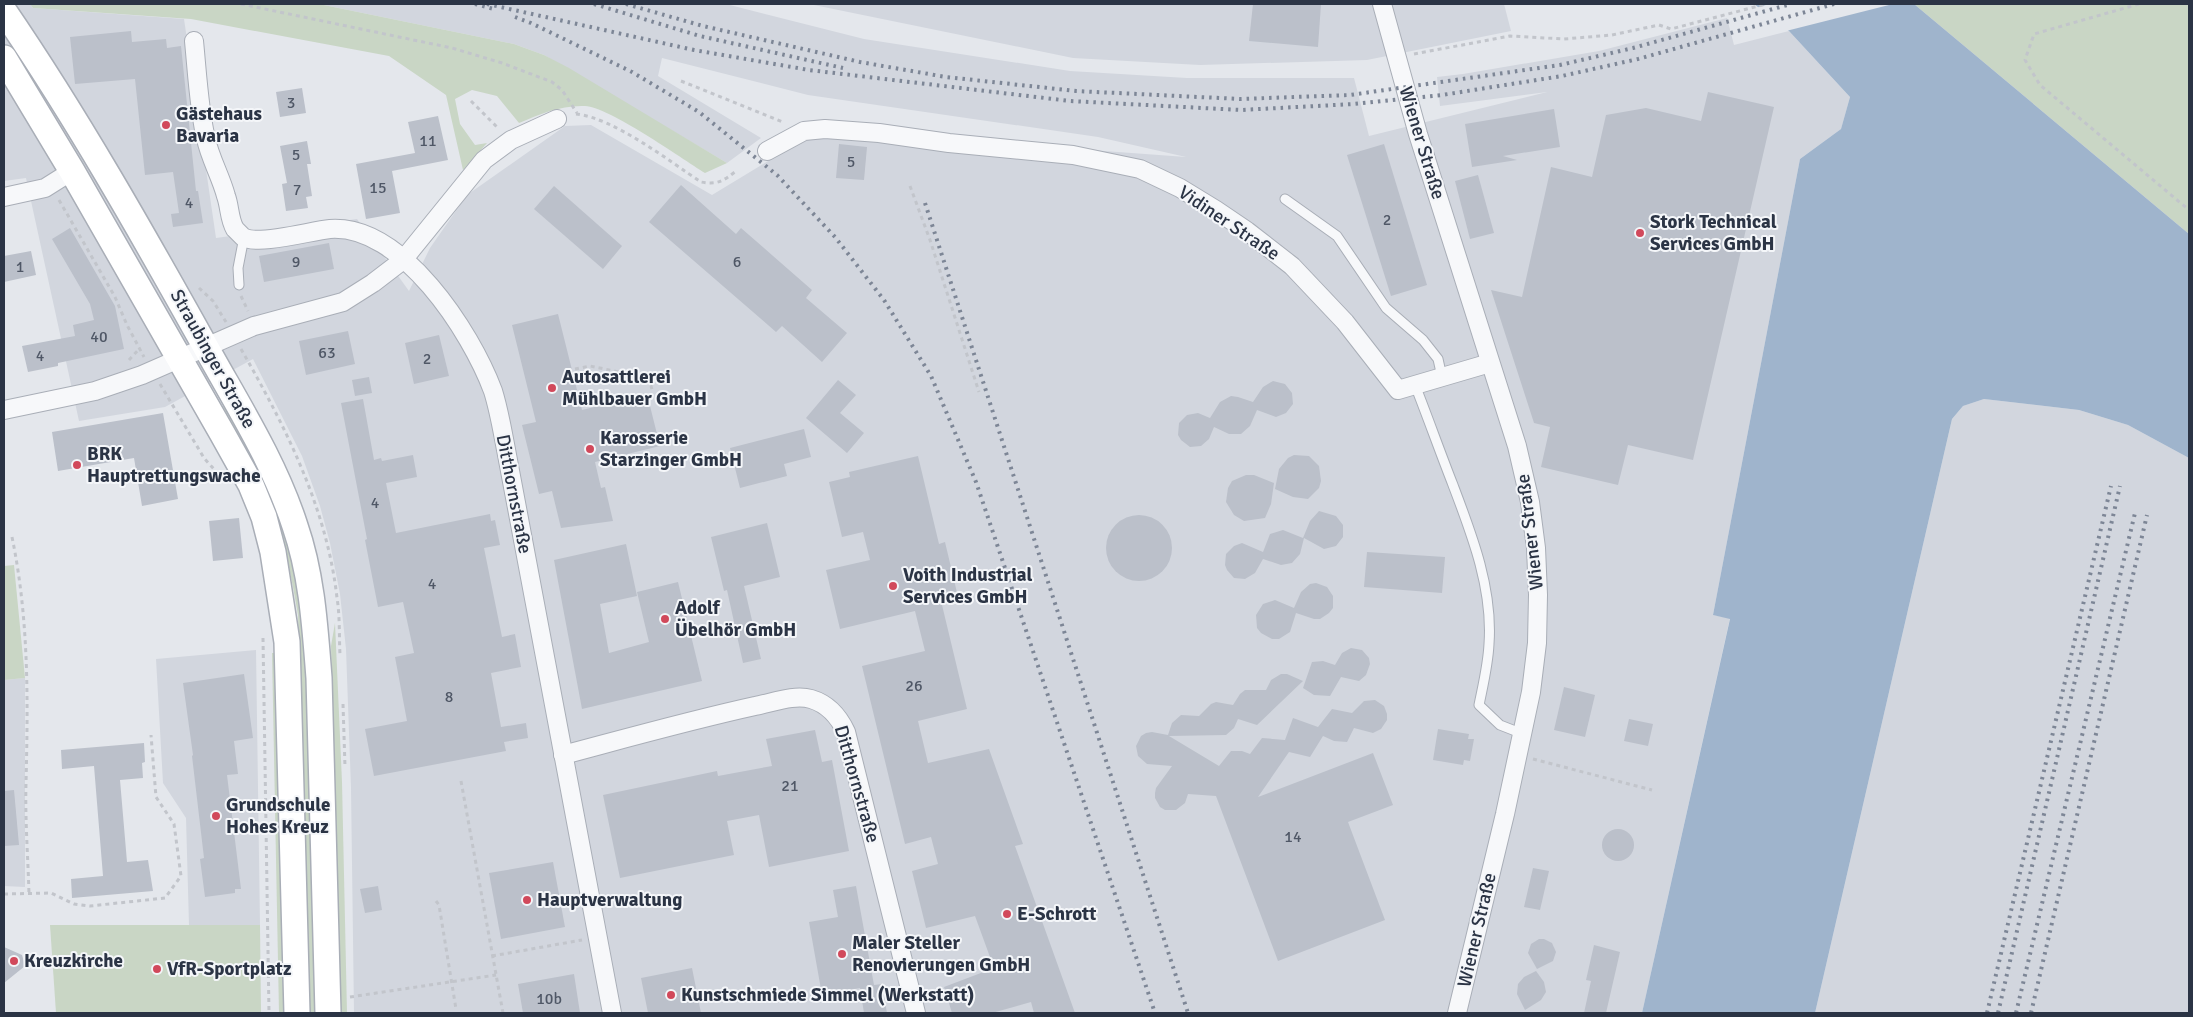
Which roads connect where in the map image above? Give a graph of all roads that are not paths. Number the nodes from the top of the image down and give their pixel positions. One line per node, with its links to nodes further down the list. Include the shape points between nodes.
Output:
1 (1382, 4): 15 (street, Wiener Straße, via 1418,134)
2 (4, 11): 13 (main road, Straubinger Straße, via 104,171)
3 (194, 41): 10 (street, via 206,139 225,190 231,217)
4 (4, 58): 7 (main road, Straubinger Straße)
5 (557, 119): 11 (street, via 511,140 484,160)
6 (767, 151): 17 (street, Vidiner Straße, via 804,131 825,129 1073,155 1140,170 1180,188 1247,231 1292,266 1346,322 1398,390)
7 (62, 177): 8 (street, via 34,192); 14 (main road, Straubinger Straße)
8 (4, 197)
9 (1285, 199): 16 (lane, via 1337,236 1386,308 1423,340 1438,359)
10 (244, 237): 11 (street, Ditthornstraße, via 260,240 350,230 367,235); 12 (lane, via 238,268)
11 (403, 260): 13 (street, via 343,302 254,326); 20 (street, Ditthornstraße, via 434,290 456,318 493,393)
12 (239, 285)
13 (205, 346): 14 (street); 22 (main road, Straubinger Straße, via 278,477 306,567 319,678)
14 (178, 358): 18 (street, via 95,392); 21 (main road, Straubinger Straße, via 251,485 273,552 287,642 289,680)
15 (1490, 363): 16 (street, Vidiner Straße); 19 (street, Wiener Straße, via 1517,446 1530,502 1536,548 1537,644)
16 (1442, 377): 17 (street, Vidiner Straße)
17 (1415, 385): 19 (lane, via 1473,538 1482,571 1490,642 1479,705 1500,725)
18 (4, 410)
19 (1523, 734): 25 (street, Wiener Straße)
20 (563, 755): 23 (street, Ditthornstraße); 24 (street, Ditthornstraße, via 794,698 811,699 828,707 840,718 846,732)
21 (297, 1013)
22 (328, 1013)
23 (612, 1013)
24 (916, 1013)
25 (1457, 1013)

